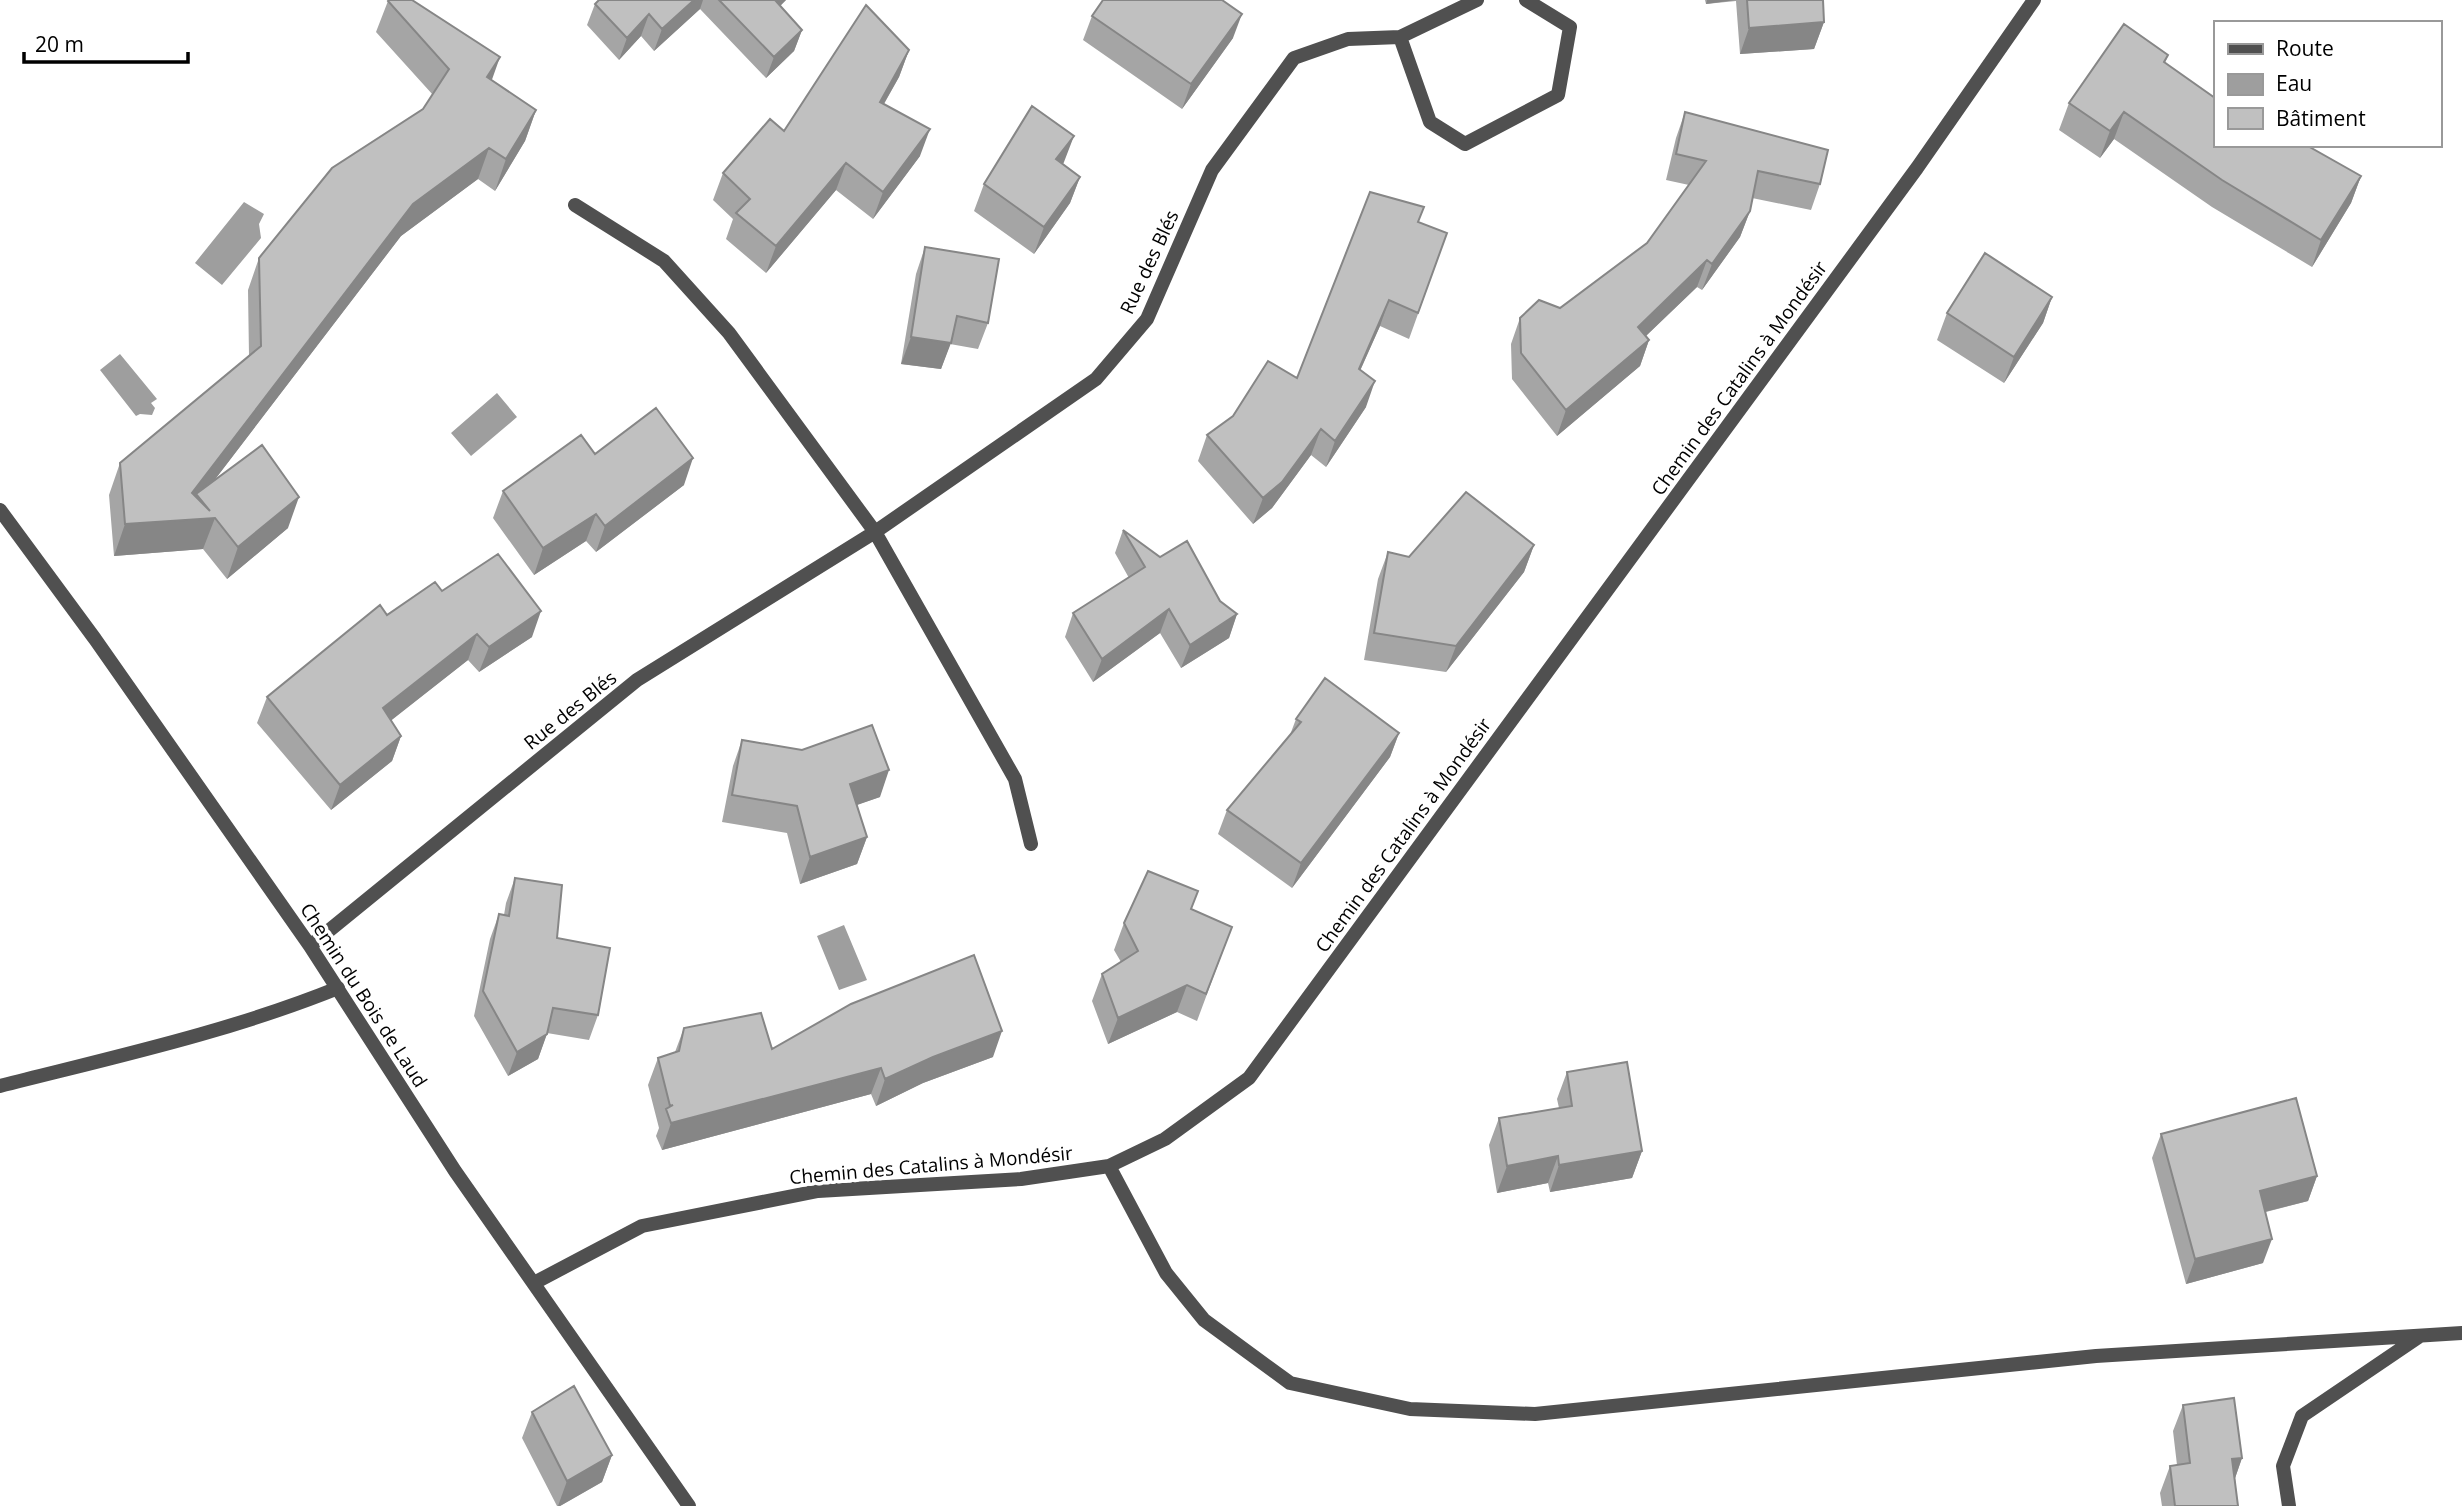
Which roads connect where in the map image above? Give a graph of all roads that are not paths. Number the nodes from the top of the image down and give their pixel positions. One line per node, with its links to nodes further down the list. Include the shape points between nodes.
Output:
1 (1477, 0): 4 (street, Rue des Blés)
2 (1526, 0): 4 (street, via 1570,27 1558,95 1465,144 1430,122)
3 (2034, 0): 12 (street, Chemin des Catalins à Mondésir, via 1908,180 1250,1078 1165,1139)
4 (1400, 37): 7 (street, Rue des Blés, via 1348,39 1294,58 1212,170 1147,319 1096,379)
5 (575, 205): 7 (street, via 664,261 729,333)
6 (0, 510): 9 (street, Chemin du Bois de Laud)
7 (875, 532): 8 (street, via 1015,779); 9 (street, Rue des Blés, via 637,680)
8 (1031, 844)
9 (310, 946): 10 (street, Chemin du Bois de Laud)
10 (338, 988): 11 (street, via 202,1034); 13 (street, Chemin du Bois de Laud)
11 (0, 1086)
12 (1110, 1166): 13 (street, Chemin des Catalins à Mondésir, via 1021,1179 818,1191 642,1226); 15 (street, via 1166,1273 1204,1320 1290,1383 1410,1409 1535,1414 2096,1356)
13 (534, 1283): 16 (street, Chemin du Bois de Laud)
14 (2462, 1333): 15 (street)
15 (2420, 1336): 17 (street, via 2302,1416 2283,1466)
16 (689, 1506)
17 (2289, 1506)

